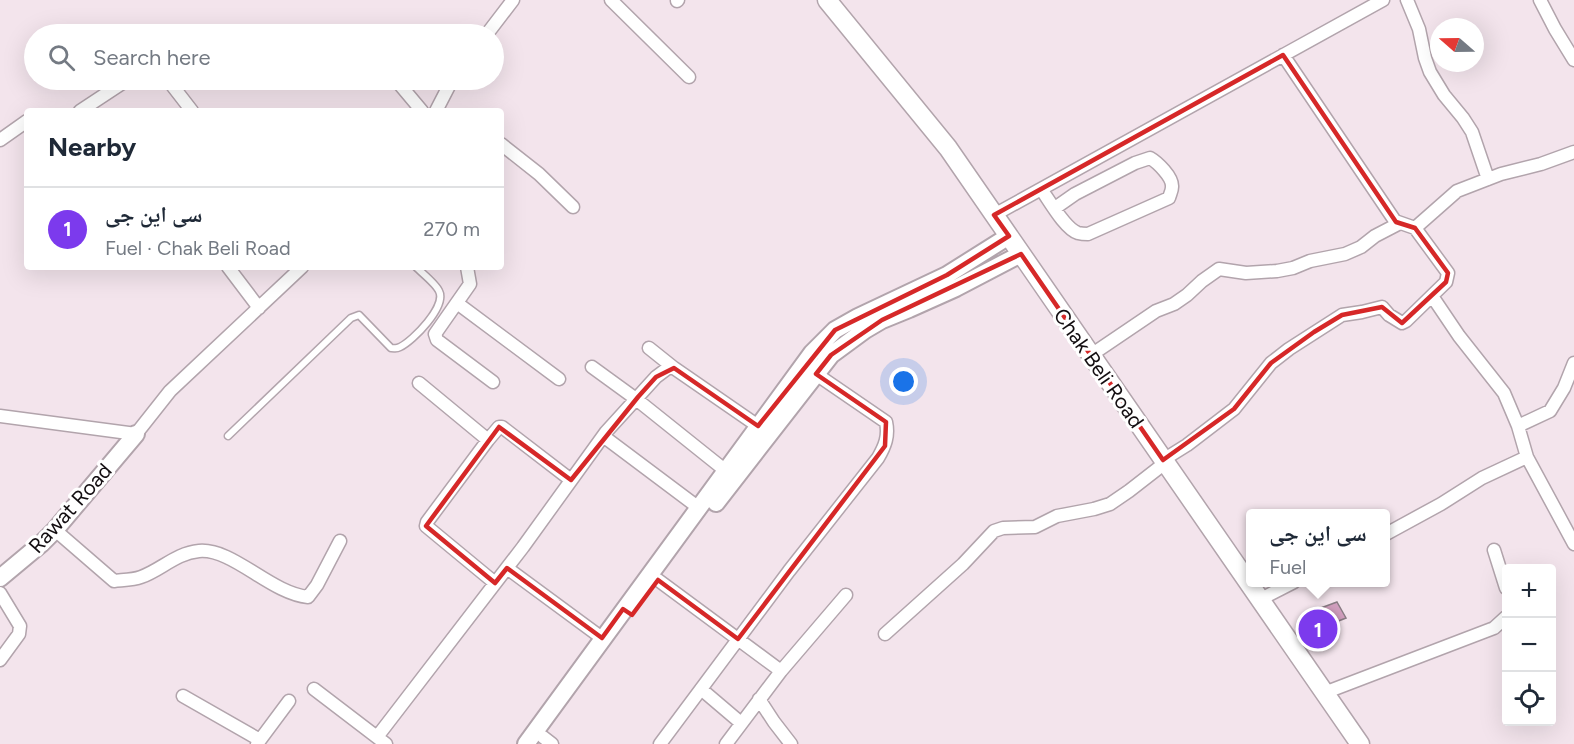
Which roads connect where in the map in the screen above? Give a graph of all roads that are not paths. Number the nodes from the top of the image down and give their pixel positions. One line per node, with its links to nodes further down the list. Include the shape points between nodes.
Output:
1 (513, 0): 7 (street)
2 (611, 0): 10 (street)
3 (827, 0): 27 (main road, Chak Beli Road, via 948,148)
4 (1383, 0): 8 (street)
5 (1407, 0): 23 (street, via 1430,72 1472,132)
6 (1540, 0): 9 (street)
7 (495, 24)
8 (1283, 55): 24 (street); 28 (street)
9 (1574, 60)
10 (689, 77)
11 (112, 90): 15 (street)
12 (176, 90): 16 (street)
13 (404, 90): 17 (street)
14 (447, 90): 18 (street)
15 (85, 108)
16 (190, 108)
17 (419, 108)
18 (438, 108)
19 (24, 123): 20 (street)
20 (0, 140)
21 (504, 146): 25 (street)
22 (1574, 152): 23 (street)
23 (1488, 179): 29 (street, via 1457,191)
24 (1041, 189): 26 (street); 27 (street)
25 (573, 207)
26 (1055, 208): 26 (street, via 1071,229 1088,234 1169,198 1171,182 1150,158 1075,194)
27 (994, 215): 30 (main road, Chak Beli Road)
28 (1400, 223): 29 (street); 40 (street, via 1345,254 1293,268 1246,273 1219,270 1174,304 1156,311)
29 (1415, 228): 36 (street, via 1448,273 1446,282)
30 (1009, 236): 31 (main road, Chak Beli Road); 51 (street, via 947,275 835,330 812,353)
31 (1021, 254): 40 (main road, Chak Beli Road); 44 (street, via 882,320 831,355)
32 (230, 270): 38 (street)
33 (299, 270): 38 (street)
34 (419, 270): 54 (lane, via 439,291 440,298 431,320 406,344 391,348 359,315 351,318)
35 (468, 270): 37 (street, via 470,284)
36 (1432, 296): 52 (street, via 1504,393); 58 (street, via 1402,323 1382,307 1342,315 1271,363 1234,409)
37 (457, 303): 45 (street); 46 (street, via 435,334 437,340)
38 (259, 308): 53 (street, via 170,392)
39 (649, 348): 43 (street)
40 (1091, 355): 58 (main road, Chak Beli Road)
41 (1574, 363): 52 (street, via 1550,411)
42 (592, 367): 48 (street)
43 (674, 368): 48 (street, via 656,377); 51 (street)
44 (816, 374): 70 (street); 82 (street, via 886,422 885,446)
45 (559, 379)
46 (493, 382)
47 (418, 383): 56 (street)
48 (636, 399): 55 (street); 59 (street)
49 (0, 405): 50 (street)
50 (4, 416): 53 (street)
51 (758, 426): 59 (street)
52 (1518, 426): 57 (street)
53 (136, 434): 62 (street, Rawat Road)
54 (228, 436)
55 (603, 436): 60 (street); 61 (street)
56 (488, 440): 60 (street, via 502,427); 72 (street, via 426,526)
57 (1527, 457): 63 (street, via 1482,478); 65 (street)
58 (1164, 462): 71 (main road, Chak Beli Road); 80 (street, via 1110,504 1057,516 1035,527 994,531)
59 (726, 471): 61 (street)
60 (572, 480): 67 (street)
61 (699, 508): 78 (street)
62 (55, 530): 64 (street, via 114,581 141,577 179,556 200,551 219,554 286,592 308,597); 69 (street, Rawat Road)
63 (1390, 532)
64 (340, 542)
65 (1574, 543)
66 (1494, 550): 68 (street)
67 (507, 568): 72 (street); 81 (street)
68 (1502, 575)
69 (0, 578)
70 (657, 580): 78 (street); 82 (street)
71 (1246, 581)
72 (495, 583): 92 (street)
73 (1250, 587): 77 (main road, Chak Beli Road)
74 (1284, 587): 77 (street)
75 (0, 593): 83 (street, via 20,626)
76 (846, 594): 84 (street)
77 (1259, 600): 87 (main road, Chak Beli Road)
78 (628, 612): 81 (street); 94 (street)
79 (1505, 618): 87 (street, via 1494,628)
80 (885, 634)
81 (602, 638): 95 (street)
82 (738, 639): 84 (street); 86 (street)
83 (0, 660)
84 (781, 671): 89 (street)
85 (314, 689): 92 (street)
86 (701, 689): 91 (street); 96 (street)
87 (1324, 693): 99 (main road, Chak Beli Road)
88 (183, 696): 93 (street)
89 (759, 699): 91 (street); 98 (street)
90 (289, 701): 93 (street)
91 (741, 723): 97 (street)
92 (382, 740)
93 (258, 742)
94 (544, 742)
95 (526, 744)
96 (660, 744)
97 (726, 744)
98 (791, 744)
99 (1360, 744)

